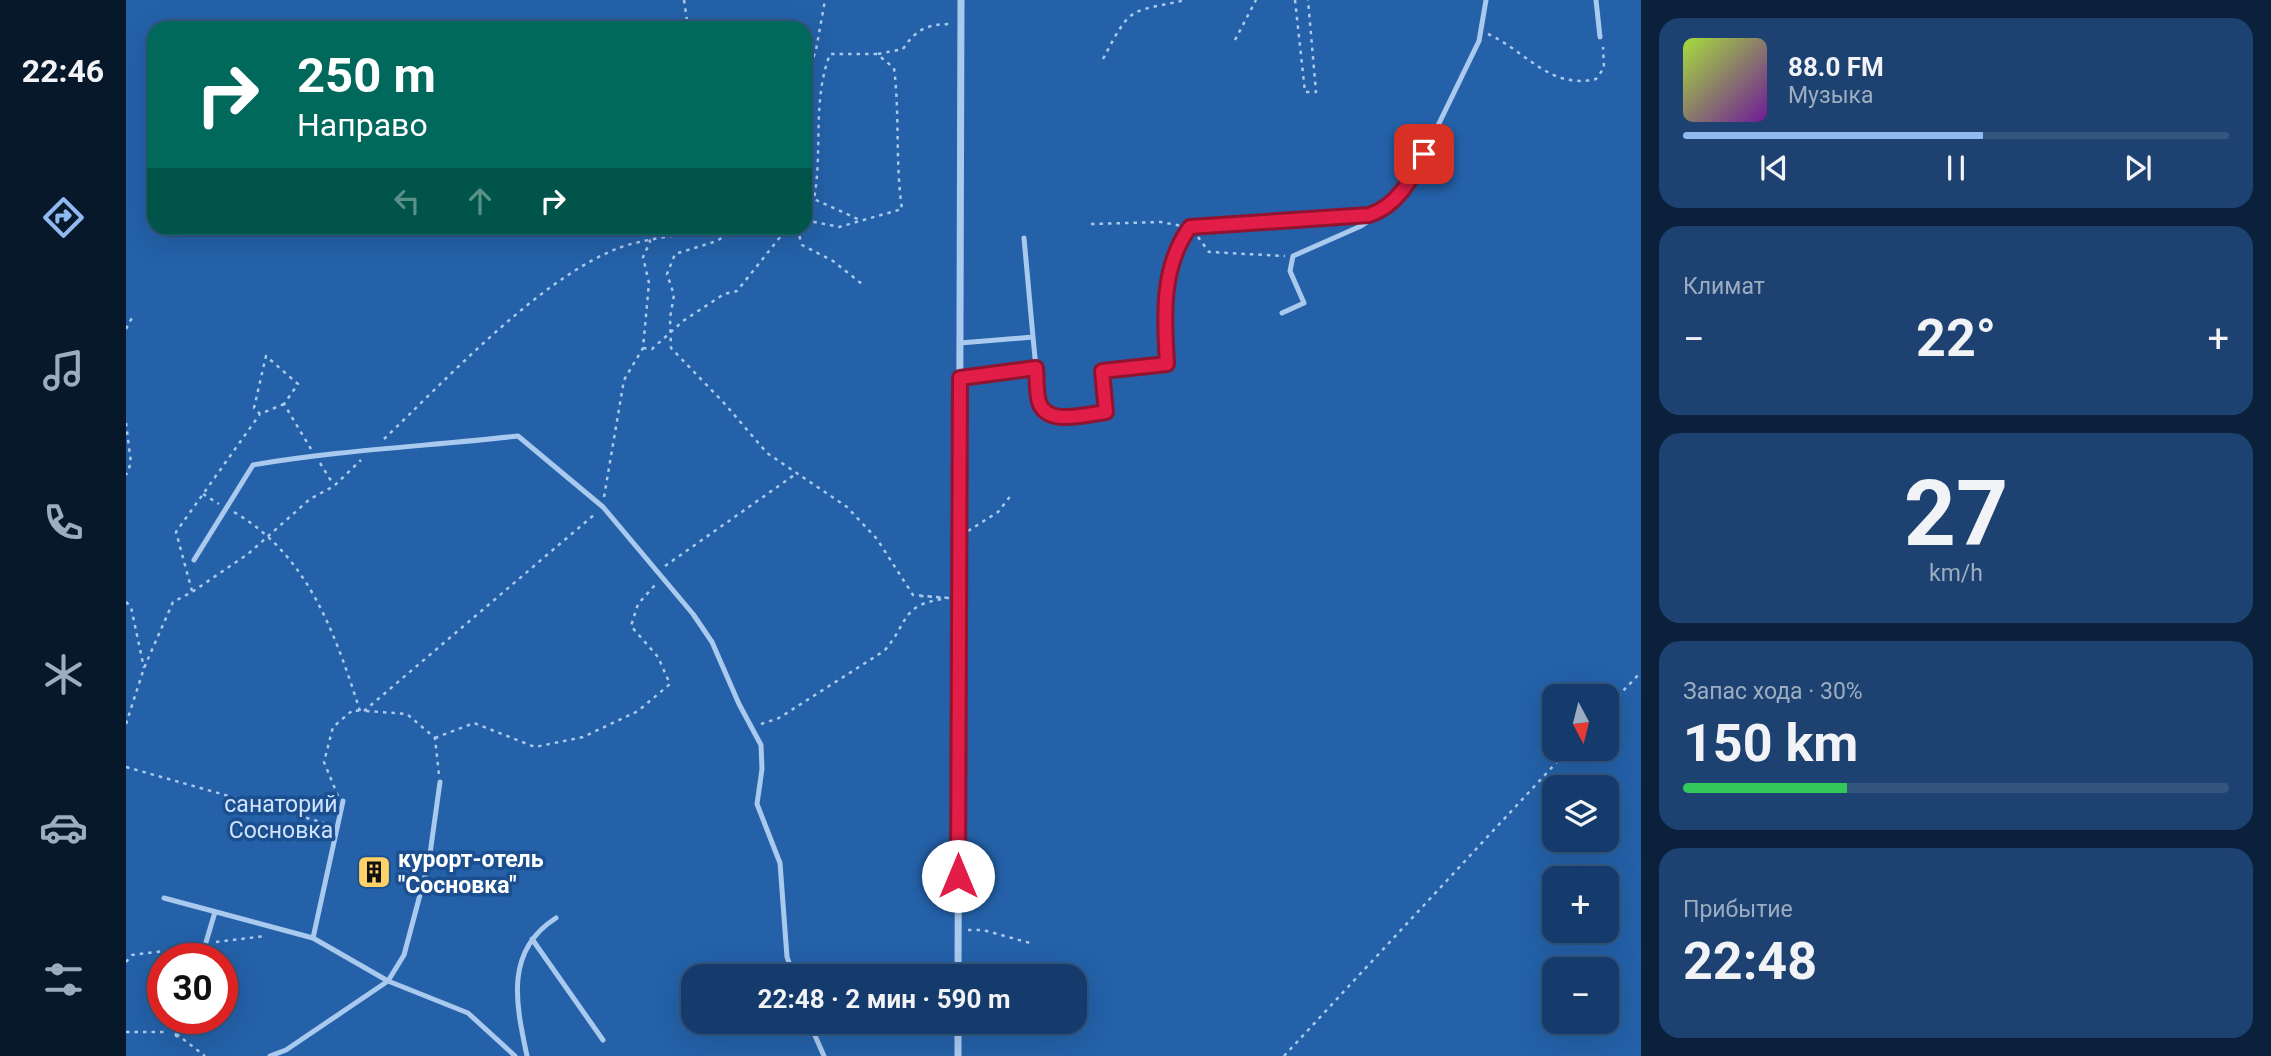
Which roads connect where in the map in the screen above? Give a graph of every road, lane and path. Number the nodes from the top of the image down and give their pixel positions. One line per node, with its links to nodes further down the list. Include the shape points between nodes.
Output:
1 (684, 0): 10 (path)
2 (825, 0): 17 (path)
3 (961, 0): 11 (street)
4 (1186, 0): 16 (path, via 1140,8 1129,15)
5 (1256, 0): 14 (path)
6 (1295, 0): 7 (path, via 1305,92 1317,92)
7 (1308, 0)
8 (1486, 0): 12 (lane)
9 (1596, 0): 13 (lane)
10 (687, 21)
11 (961, 24): 15 (path, via 931,24 913,34 903,49); 35 (street)
12 (1481, 31): 13 (path, via 1516,48 1546,73 1578,84 1596,79 1604,68); 18 (lane, via 1413,177)
13 (1600, 37)
14 (1235, 40)
15 (877, 54): 20 (path, via 894,68 899,110 895,154 902,209); 20 (path, via 830,54 822,75 818,116 820,165 814,199)
16 (1103, 59)
17 (812, 61)
18 (1387, 210): 22 (lane); 28 (lane)
19 (812, 221): 20 (path, via 839,227)
20 (862, 221)
21 (1091, 224): 22 (path, via 1161,222)
22 (1190, 227): 28 (path, via 1209,252); 37 (lane, via 1179,242 1170,272 1164,315 1167,364 1102,371 1106,412 1064,417 1044,410 1039,403)
23 (648, 235): 36 (path, via 650,242 643,257 649,284)
24 (725, 235): 33 (path, via 675,254 667,274 674,295)
25 (782, 235): 33 (path, via 737,291 724,294)
26 (798, 235): 29 (path, via 802,245)
27 (1024, 238): 34 (lane)
28 (1293, 256): 30 (lane, via 1290,271 1304,303)
29 (862, 284)
30 (1282, 313)
31 (133, 316): 32 (path)
32 (126, 329)
33 (670, 331): 36 (path, via 652,349); 43 (path, via 671,348 766,453)
34 (1033, 337): 35 (lane); 37 (lane)
35 (960, 343): 38 (street)
36 (643, 348): 47 (path, via 624,380)
37 (1036, 368): 38 (lane)
38 (960, 378): 49 (street)
39 (284, 404): 40 (path); 40 (path, via 298,384 265,356 254,399); 42 (path)
40 (260, 414): 53 (path, via 176,532)
41 (126, 423): 44 (path, via 131,463)
42 (315, 456): 45 (path); 47 (lane, via 518,436); 50 (lane, via 253,465)
43 (797, 473): 51 (path); 54 (path, via 848,507 877,539 913,595)
44 (126, 475)
45 (334, 486)
46 (1012, 494): 49 (path, via 998,512)
47 (603, 507): 51 (lane); 61 (path)
48 (246, 519): 61 (path, via 289,555 311,587)
49 (959, 537): 56 (street)
50 (194, 561)
51 (657, 571): 52 (lane)
52 (662, 577): 62 (lane, via 712,642); 63 (path, via 638,604 631,626 658,657 670,684 638,711 583,737 535,747 474,723)
53 (192, 592)
54 (920, 596): 55 (path); 56 (path)
55 (948, 598): 56 (path); 62 (path, via 911,608 884,651)
56 (959, 599): 72 (street)
57 (126, 602): 58 (path, via 131,607)
58 (144, 668)
59 (1641, 672): 60 (path)
60 (1619, 695)
61 (362, 711): 63 (path, via 407,714); 67 (path, via 353,710 333,727 324,762)
62 (753, 730): 81 (lane, via 761,746 757,804 780,863)
63 (435, 738): 66 (path)
64 (1558, 761): 92 (path)
65 (126, 767): 68 (path)
66 (440, 782): 83 (lane, via 429,861 404,955)
67 (342, 802): 68 (lane)
68 (337, 826): 74 (lane)
69 (164, 898): 70 (lane)
70 (215, 912): 74 (lane); 76 (lane)
71 (556, 918): 75 (lane, via 540,927)
72 (958, 932): 78 (path, via 983,930); 82 (street)
73 (275, 936): 77 (path)
74 (313, 938): 83 (lane)
75 (532, 939): 86 (lane); 89 (lane, via 525,947 515,999)
76 (205, 943)
77 (210, 943)
78 (1030, 943)
79 (147, 954): 80 (path, via 132,955)
80 (126, 962)
81 (790, 964)
82 (958, 964)
83 (388, 981): 87 (lane, via 286,1050); 88 (lane, via 468,1013)
84 (814, 1034): 90 (lane)
85 (958, 1034): 91 (street)
86 (603, 1040)
87 (270, 1056)
88 (515, 1056)
89 (527, 1056)
90 (824, 1056)
91 (958, 1056)
92 (1284, 1056)

